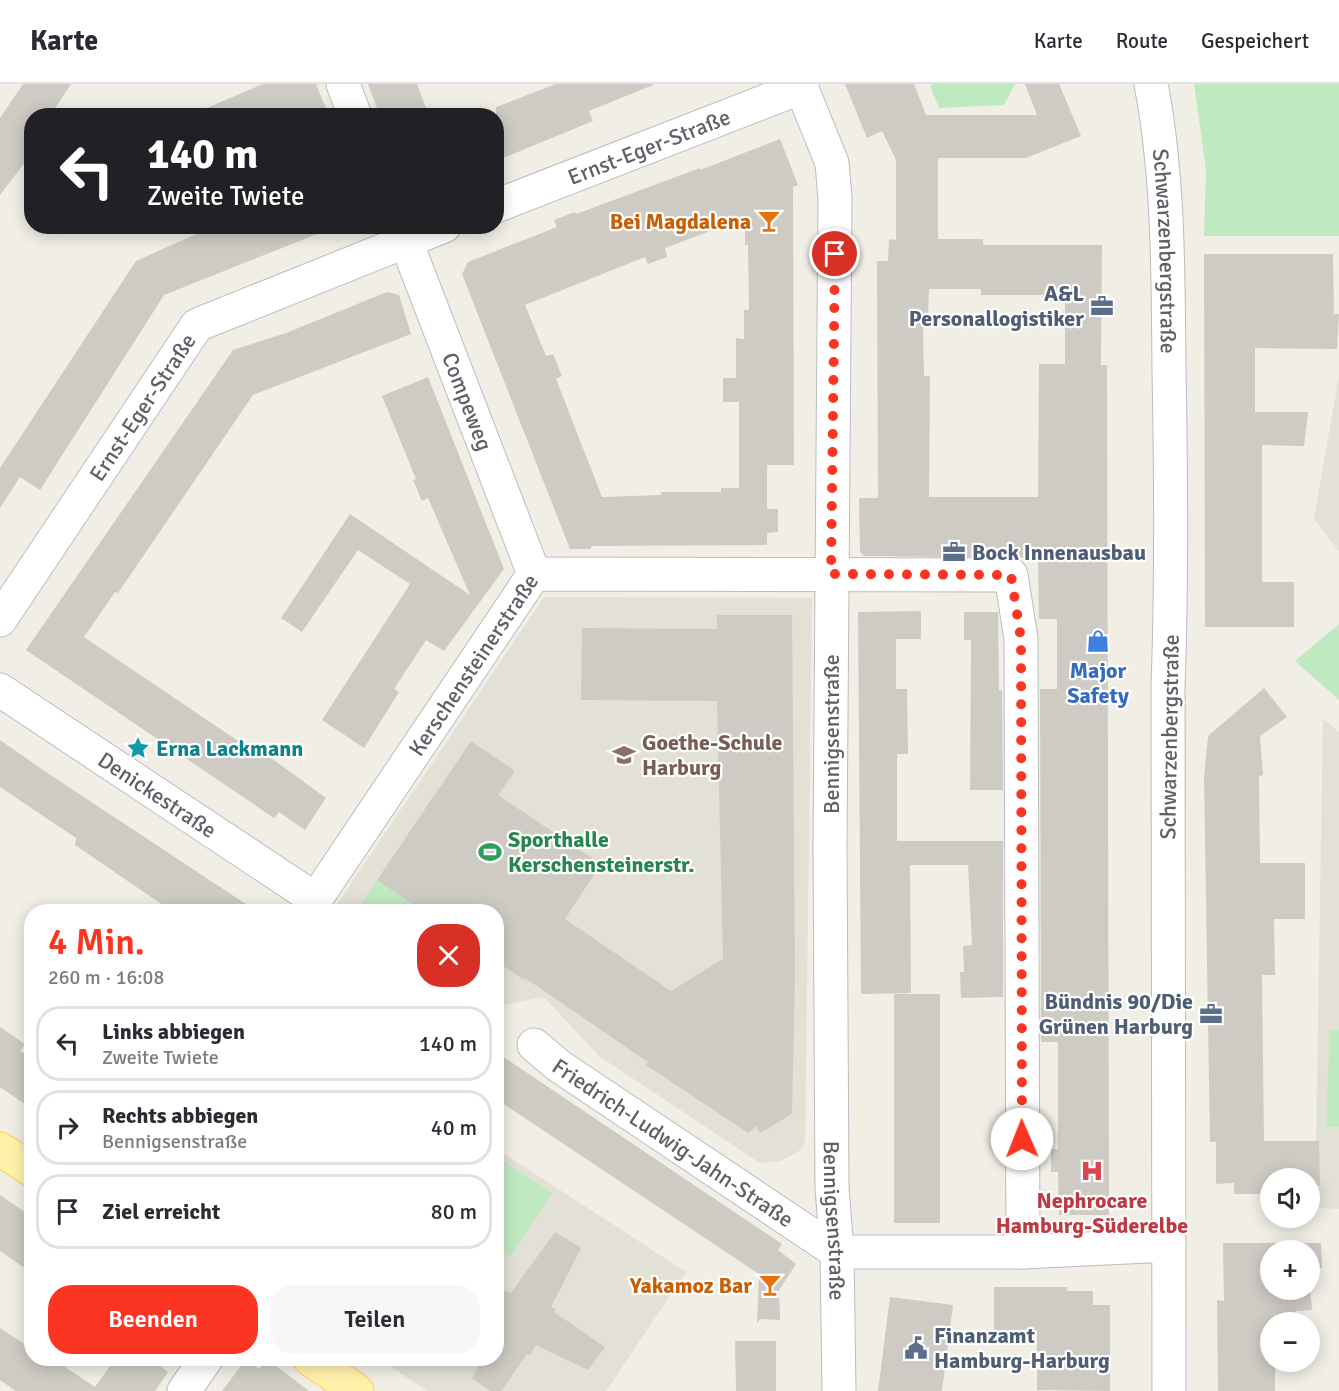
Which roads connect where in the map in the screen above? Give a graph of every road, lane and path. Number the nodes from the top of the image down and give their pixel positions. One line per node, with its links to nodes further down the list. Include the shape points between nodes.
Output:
1 (343, 84): 4 (street)
2 (1151, 84): 16 (street, Schwarzenbergstraße, via 1168,245 1172,575 1168,686)
3 (801, 85): 5 (street, Ernst-Eger-Straße); 8 (street, Bennigsenstraße, via 832,163 835,198)
4 (352, 108)
5 (504, 203)
6 (403, 234): 7 (street, Compeweg); 9 (street, Ernst-Eger-Straße, via 197,326)
7 (534, 574): 8 (street, Kerschensteinerstraße); 12 (street, Kerschensteinerstraße)
8 (831, 574): 17 (street, Bennigsenstraße, via 832,1188); 18 (street, Kerschensteinerstraße, via 1011,575 1021,639)
9 (0, 620)
10 (0, 690): 11 (street, Denickestraße)
11 (308, 904)
12 (312, 904)
13 (534, 1045): 17 (street, Friedrich-Ludwig-Jahn-Straße, via 559,1066)
14 (0, 1149): 15 (main road)
15 (24, 1165)
16 (1169, 1245): 18 (street); 24 (street, Schwarzenbergstraße)
17 (837, 1252): 18 (street); 23 (street, Bennigsenstraße)
18 (1023, 1252)
19 (201, 1366): 21 (street)
20 (320, 1366): 22 (main road)
21 (184, 1391)
22 (357, 1391)
23 (839, 1391)
24 (1169, 1391)

